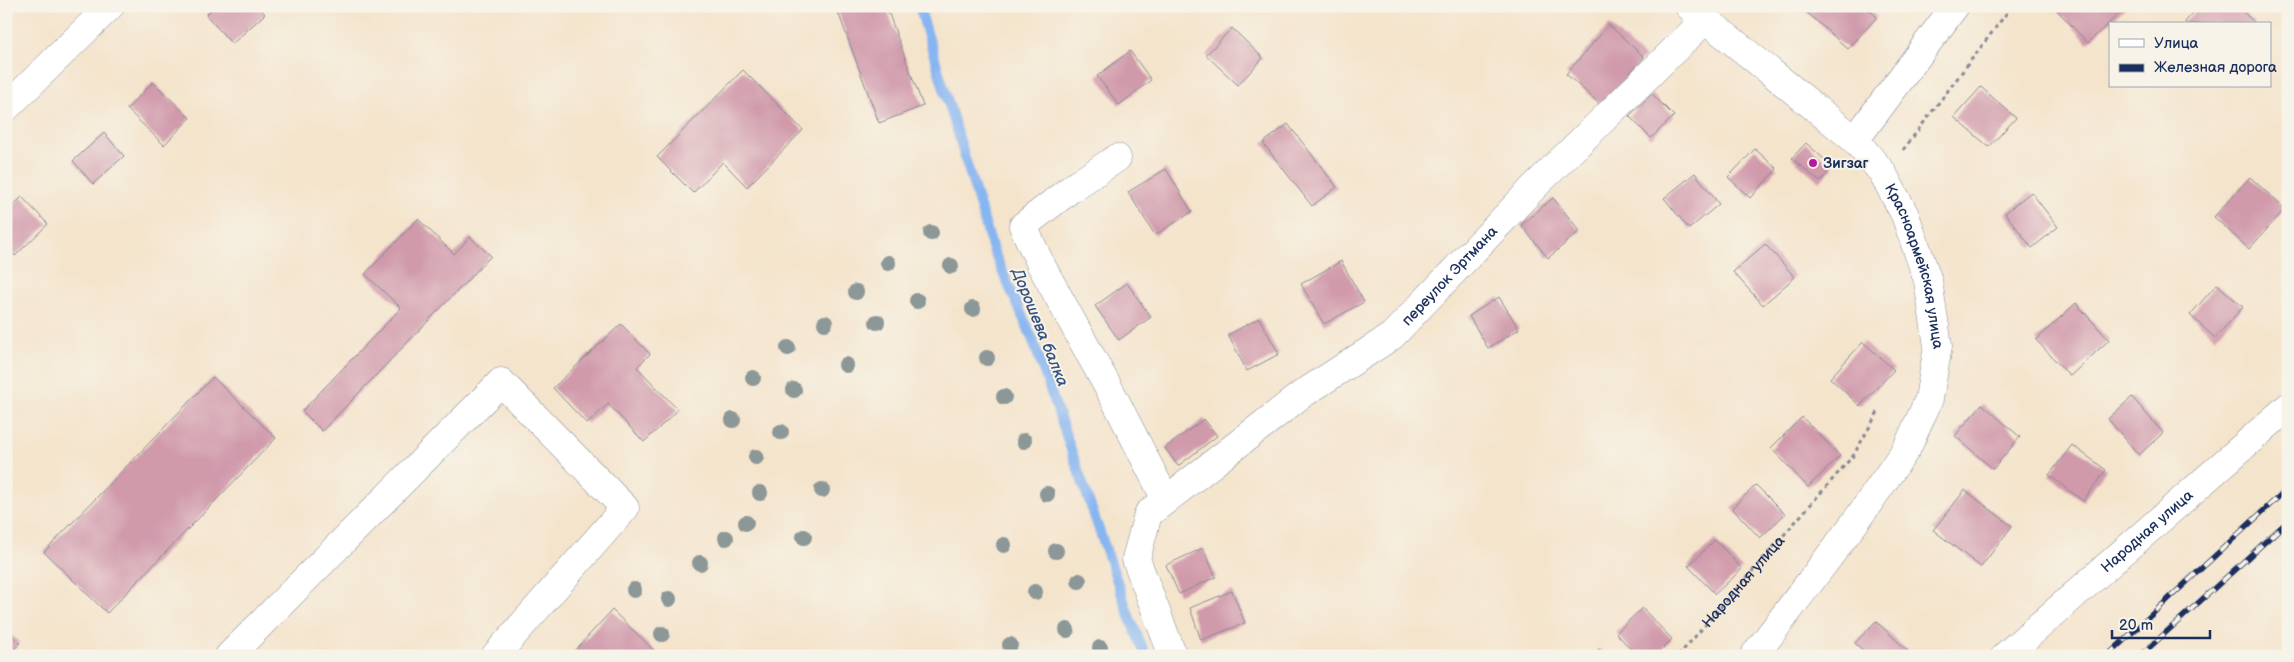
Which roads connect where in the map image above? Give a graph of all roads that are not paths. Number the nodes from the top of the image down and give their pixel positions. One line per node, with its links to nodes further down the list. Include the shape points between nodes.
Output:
1 (110, 6): 4 (street)
2 (1955, 6): 5 (street)
3 (1697, 13): 5 (street, переулок Эртмана); 8 (street, переулок Эртмана, via 1392,336 1301,395)
4 (6, 108)
5 (1855, 140): 12 (street, Красноармейская улица, via 1882,172 1905,215 1928,281 1938,346 1929,399 1907,448)
6 (1117, 158): 8 (street, via 1024,226 1041,265)
7 (2288, 407): 13 (street, Народная улица)
8 (1166, 500): 11 (street, переулок Эртмана, via 1148,514 1136,559)
9 (229, 656): 10 (street, via 501,382 625,508)
10 (495, 656)
11 (1173, 656)
12 (1754, 656)
13 (2005, 656)

